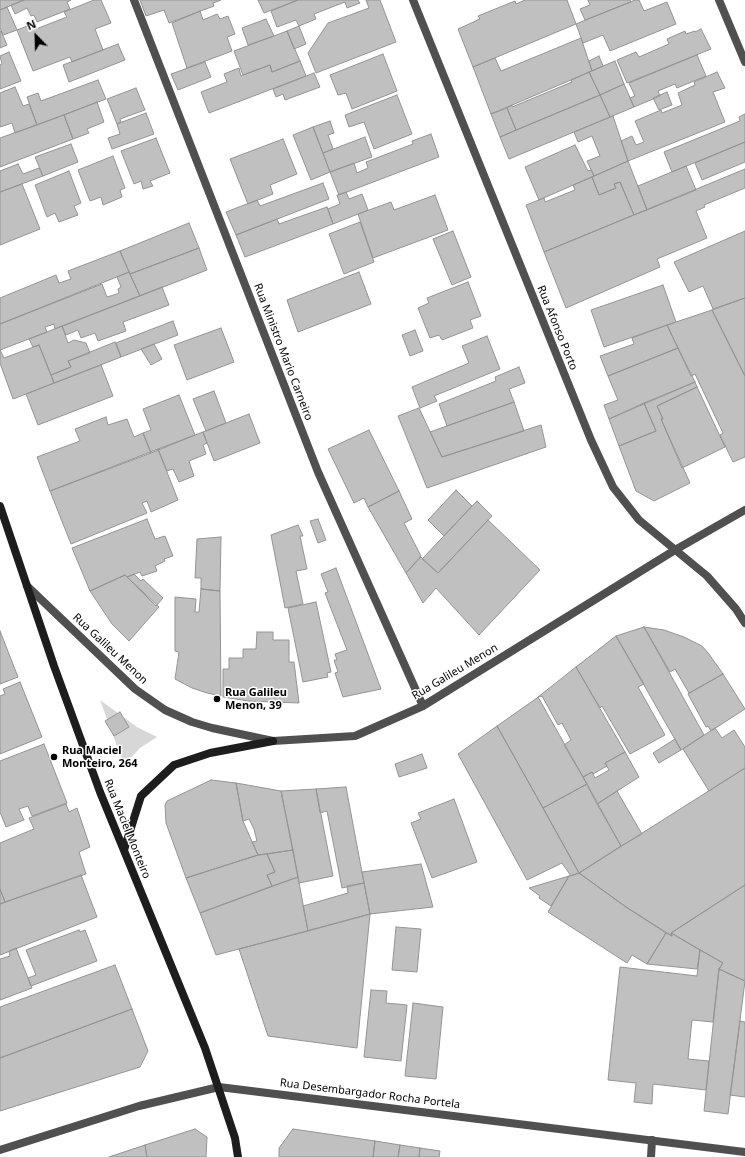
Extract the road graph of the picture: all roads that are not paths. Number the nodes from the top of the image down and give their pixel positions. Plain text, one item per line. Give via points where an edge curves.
1 (134, 0) edge
2 (413, 0) edge
3 (719, 0) edge
4 (745, 62) edge
5 (0, 506) edge
6 (745, 510) edge
7 (2, 518) edge
8 (675, 550) junction
9 (27, 586) junction
10 (745, 623) edge
11 (423, 706) junction
12 (273, 741) junction
13 (124, 850) junction
14 (219, 1086) junction
15 (652, 1140) junction
16 (0, 1150) edge
17 (745, 1152) edge
18 (238, 1157) edge
19 (651, 1157) edge

1 - 11 street, Rua Ministro Mario Carneiro via 318,472
2 - 8 street, Rua Afonso Porto via 590,440 614,487 639,520
3 - 4 street
5 - 7 street, Rua Maciel Monteiro
6 - 8 street, Rua Galileu Menon
7 - 9 street, Rua Maciel Monteiro
8 - 10 street, Rua Afonso Porto via 707,576
8 - 11 street, Rua Galileu Menon
9 - 12 street, Rua Galileu Menon via 135,689 165,710 199,724
9 - 13 street, Rua Maciel Monteiro via 84,749
11 - 12 street, Rua Galileu Menon via 355,736
12 - 13 street via 210,753 174,765 141,796
13 - 14 street, Rua Maciel Monteiro
14 - 15 street, Rua Desembargador Rocha Portela
14 - 16 street, Rua Desembargador Rocha Portela via 139,1106
14 - 18 street, Rua Maciel Monteiro via 235,1138
15 - 17 street, Rua Desembargador Rocha Portela
15 - 19 street

